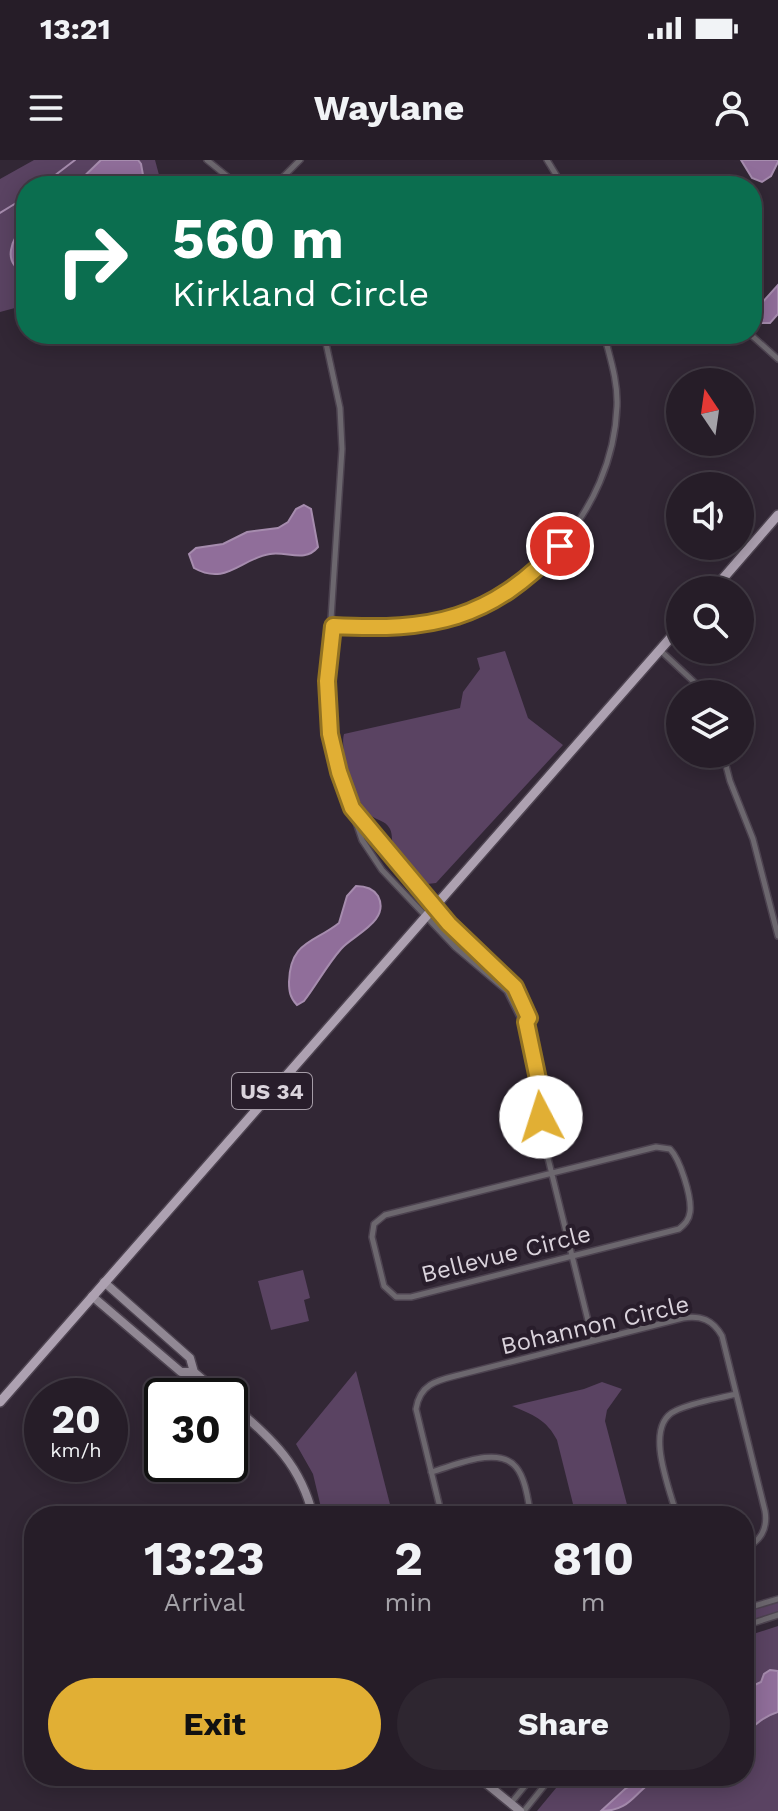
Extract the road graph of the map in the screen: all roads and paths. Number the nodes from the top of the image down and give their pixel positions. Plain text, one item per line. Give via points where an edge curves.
1 (207, 160) edge
2 (300, 160) edge
3 (227, 176) edge
4 (284, 176) edge
5 (326, 344) edge
6 (606, 344) edge
7 (761, 344) edge
8 (778, 359) edge
9 (778, 515) edge
10 (725, 576) edge
11 (333, 626) junction
12 (666, 643) edge
13 (660, 650) junction
14 (692, 680) edge
15 (727, 768) edge
16 (352, 808) junction
17 (434, 907) junction
18 (425, 918) junction
19 (778, 936) edge
20 (526, 1022) junction
21 (552, 1173) junction
22 (572, 1256) junction
23 (104, 1282) junction
24 (92, 1296) junction
25 (593, 1341) junction
26 (194, 1372) junction
27 (201, 1378) edge
28 (736, 1394) junction
29 (0, 1402) edge
30 (248, 1419) edge
31 (431, 1472) junction
32 (310, 1506) edge
33 (440, 1506) edge
34 (528, 1506) edge
35 (674, 1506) edge
36 (754, 1542) edge
37 (778, 1599) edge
38 (754, 1606) edge
39 (778, 1615) edge
40 (754, 1623) edge
41 (489, 1786) edge
42 (525, 1786) edge
43 (543, 1786) edge
44 (511, 1804) junction
45 (522, 1811) edge

1 - 3 street
2 - 4 street
5 - 11 street via 342,449
6 - 11 street via 616,382 613,439 595,494 558,548 503,595 461,615 385,629
7 - 8 street
9 - 10 main road
11 - 16 street via 327,681 330,734
12 - 13 main road, US 34
13 - 14 street
13 - 17 main road, US 34
15 - 19 street via 753,839
16 - 17 street
16 - 18 street via 371,855
17 - 18 main road, US 34
17 - 20 street via 515,987 529,1018
18 - 20 street via 507,991
18 - 23 main road, US 34
20 - 21 street
21 - 22 street
21 - 22 street, Bellevue Circle via 656,1147 670,1149 679,1160 690,1208 684,1225
21 - 22 street, Bellevue Circle via 385,1215 372,1233 380,1272 389,1293 406,1298
22 - 25 street
23 - 24 main road, US 34
23 - 26 street via 190,1358
24 - 26 street via 181,1372
24 - 29 main road, US 34
25 - 28 street, Bohannon Circle via 686,1317 703,1318 722,1336
25 - 31 street, Bohannon Circle via 425,1387 416,1409
26 - 27 street
28 - 35 street via 677,1410 662,1422 659,1446
28 - 36 street, Bohannon Circle via 766,1516 763,1533
30 - 32 street via 291,1461
31 - 33 street, Bohannon Circle
31 - 34 street via 493,1457 508,1461 518,1469
37 - 38 street
39 - 40 street
41 - 44 street
42 - 44 street
43 - 45 street
44 - 45 street

